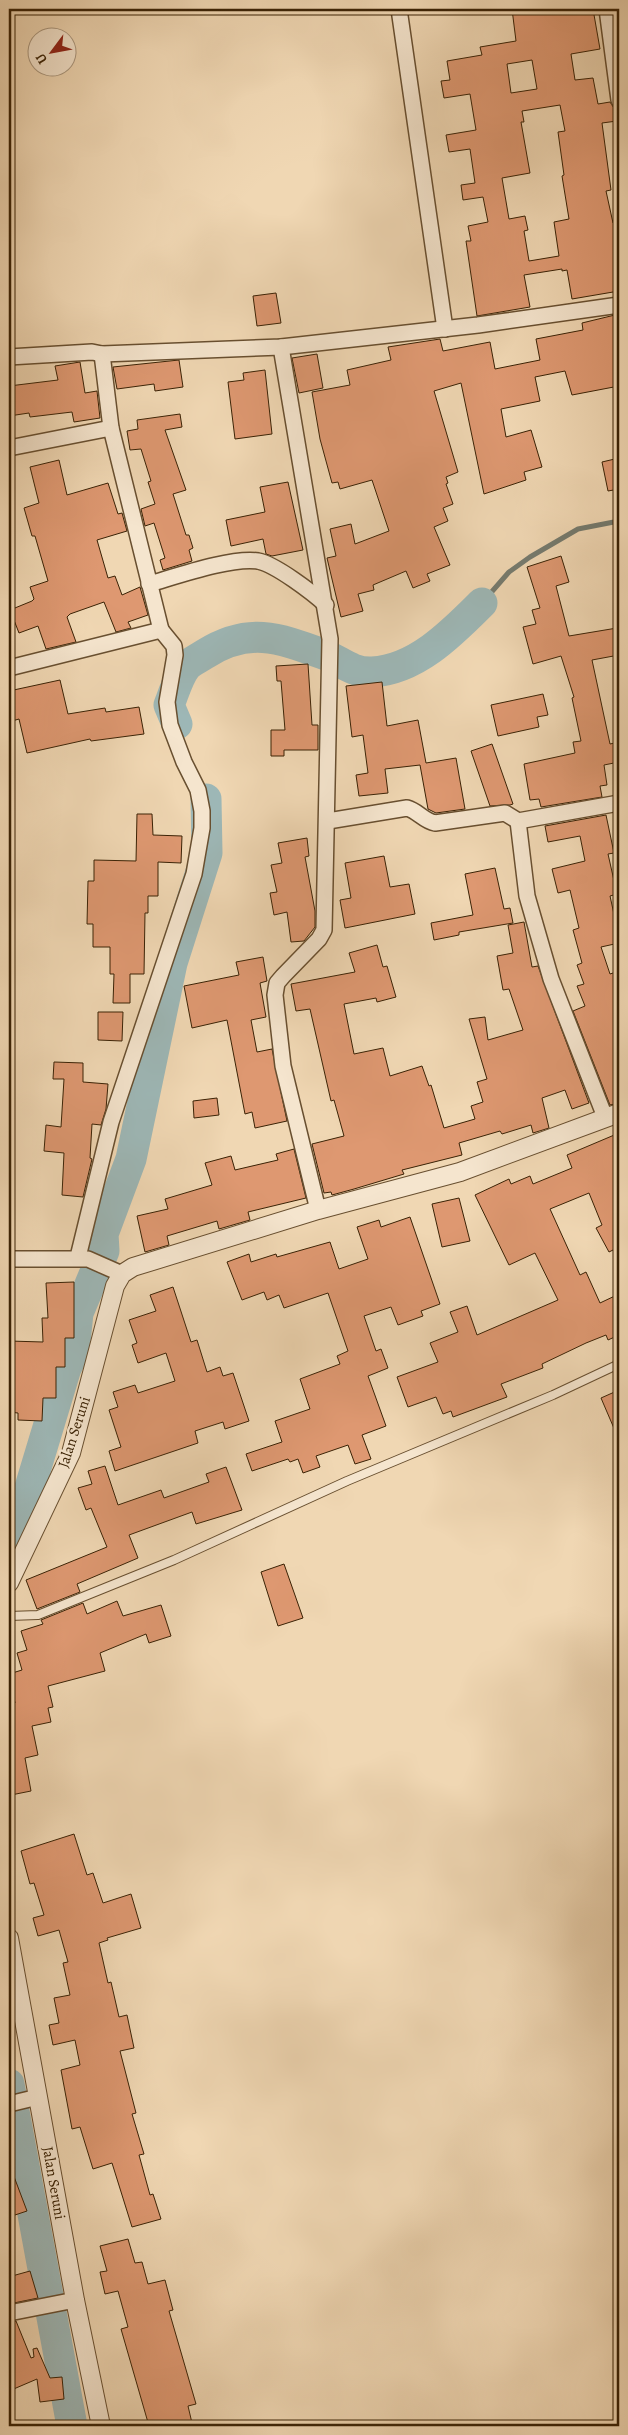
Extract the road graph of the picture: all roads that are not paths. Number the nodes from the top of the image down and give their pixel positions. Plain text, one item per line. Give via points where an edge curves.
1 (399, 9) edge
2 (607, 9) edge
3 (619, 100) edge
4 (619, 305) edge
5 (445, 329) junction
6 (281, 347) junction
7 (102, 354) junction
8 (9, 357) edge
9 (111, 428) junction
10 (9, 448) edge
11 (150, 584) junction
12 (326, 605) junction
13 (161, 630) junction
14 (9, 668) edge
15 (619, 803) edge
16 (328, 821) junction
17 (518, 821) junction
18 (612, 1115) edge
19 (318, 1210) junction
20 (83, 1258) junction
21 (9, 1259) edge
22 (115, 1271) junction
23 (619, 1364) edge
24 (9, 1583) edge
25 (9, 1616) edge
26 (9, 1938) edge
27 (23, 2101) edge
28 (68, 2301) junction
29 (9, 2313) edge
30 (101, 2426) edge

1 - 5 street
2 - 3 street
4 - 5 street
5 - 6 street
6 - 7 street
6 - 12 street
7 - 8 street
7 - 9 street
9 - 10 street
9 - 11 street
11 - 12 street via 215,565 259,561 296,582
11 - 13 street
12 - 16 street via 330,639
13 - 14 street
13 - 20 street via 174,646 175,655 167,702 170,725 198,790 202,828 194,874 111,1122
15 - 17 street
16 - 17 street via 407,808 435,823 505,813
16 - 19 street via 324,930 283,976 275,995 283,1066
17 - 18 street via 527,896 551,979
18 - 19 street via 460,1172
19 - 22 street
20 - 21 street
20 - 22 street
22 - 24 street, Jalan Seruni via 115,1286 71,1453
23 - 25 lane via 347,1481 174,1560 38,1615
26 - 27 street, Jalan Seruni
27 - 28 street, Jalan Seruni
28 - 29 street
28 - 30 street, Jalan Seruni

